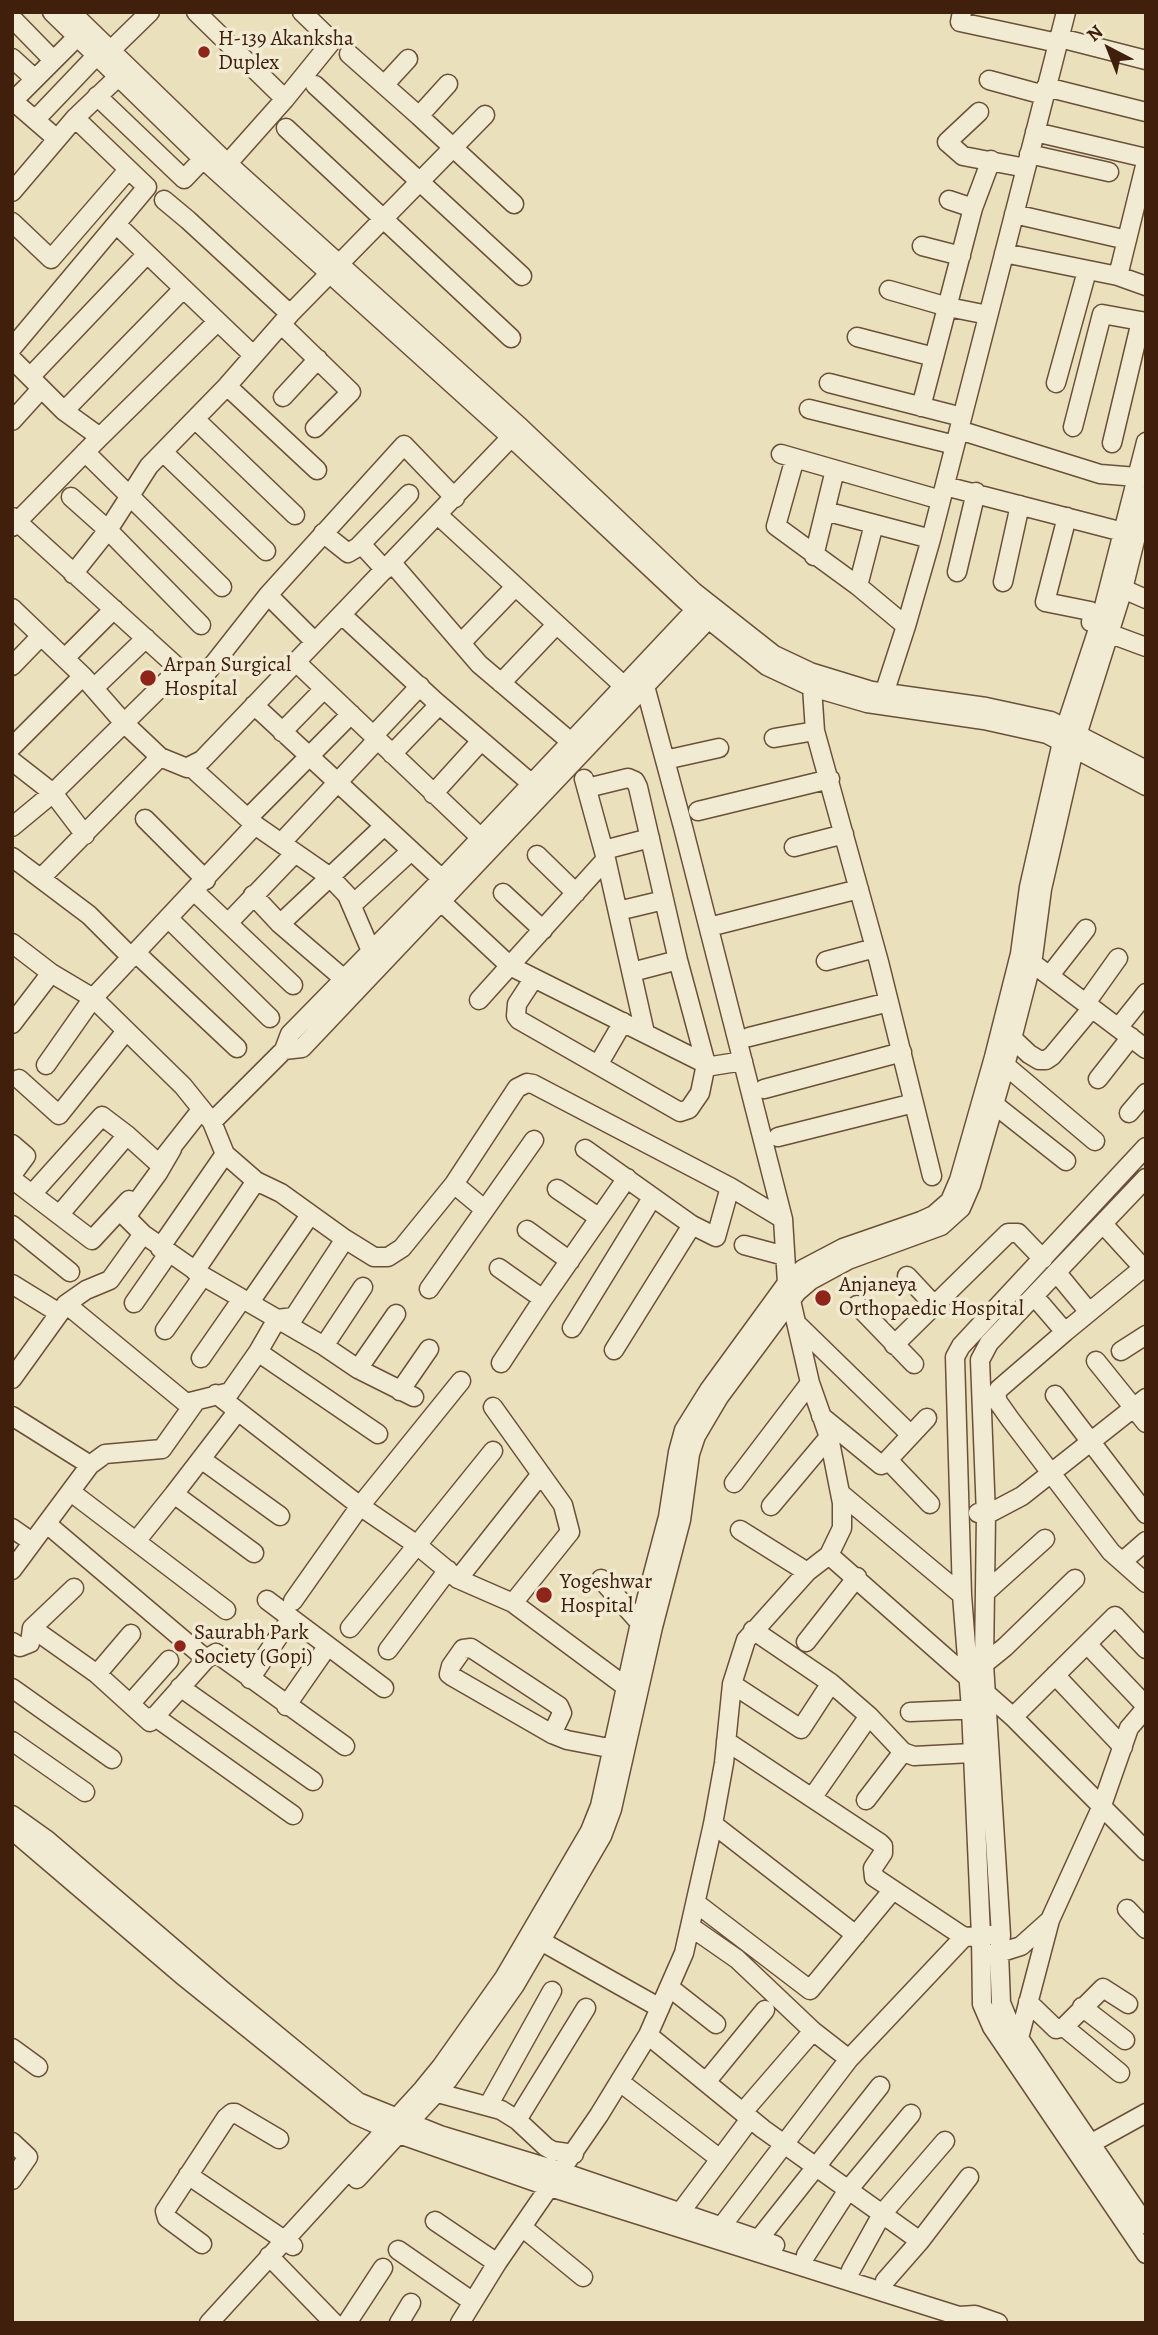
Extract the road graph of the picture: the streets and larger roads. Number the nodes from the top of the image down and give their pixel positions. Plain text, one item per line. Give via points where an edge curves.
1 (52, 12) edge
2 (71, 12) edge
3 (150, 12) edge
4 (196, 12) edge
5 (302, 12) edge
6 (962, 12) edge
7 (1066, 12) edge
8 (12, 18) edge
9 (77, 37) junction
10 (1059, 41) junction
11 (104, 53) junction
12 (349, 54) dead end
13 (12, 58) edge
14 (408, 59) dead end
15 (53, 60) junction
16 (1146, 60) edge
17 (118, 77) junction
18 (35, 79) junction
19 (989, 80) dead end
20 (448, 84) dead end
21 (315, 85) dead end
22 (384, 85) junction
23 (1045, 91) junction
24 (97, 96) junction
25 (285, 99) junction
26 (13, 101) edge
27 (979, 111) dead end
28 (1146, 112) edge
29 (485, 115) dead end
30 (419, 116) junction
31 (75, 118) junction
32 (36, 120) junction
33 (286, 128) dead end
34 (1035, 132) junction
35 (57, 139) junction
36 (454, 148) junction
37 (203, 159) junction
38 (991, 160) junction
39 (1146, 160) edge
40 (1027, 161) junction
41 (223, 168) junction
42 (128, 170) junction
43 (1109, 172) dead end
44 (420, 183) junction
45 (12, 192) edge
46 (164, 200) dead end
47 (948, 200) dead end
48 (514, 204) dead end
49 (973, 208) junction
50 (1014, 214) junction
51 (384, 219) junction
52 (12, 222) edge
53 (116, 224) junction
54 (1127, 240) junction
55 (922, 246) dead end
56 (1004, 253) junction
57 (147, 254) junction
58 (961, 256) junction
59 (336, 268) junction
60 (1087, 271) junction
61 (522, 276) dead end
62 (1118, 276) junction
63 (1146, 286) edge
64 (183, 289) junction
65 (889, 290) dead end
66 (948, 307) junction
67 (988, 315) junction
68 (285, 319) junction
69 (218, 321) junction
70 (1144, 322) edge
71 (857, 337) dead end
72 (512, 338) dead end
73 (12, 348) edge
74 (253, 355) junction
75 (934, 357) junction
76 (12, 359) edge
77 (318, 359) junction
78 (36, 382) junction
79 (829, 383) dead end
80 (1056, 383) dead end
81 (227, 386) junction
82 (283, 397) dead end
83 (921, 407) junction
84 (809, 409) dead end
85 (64, 411) junction
86 (195, 419) junction
87 (12, 421) edge
88 (1073, 427) dead end
89 (315, 428) dead end
90 (959, 431) junction
91 (516, 432) junction
92 (100, 437) junction
93 (1146, 442) edge
94 (1112, 443) dead end
95 (85, 452) junction
96 (163, 452) junction
97 (317, 470) dead end
98 (835, 470) junction
99 (1137, 477) junction
100 (976, 492) junction
101 (943, 493) junction
102 (409, 494) dead end
103 (1146, 496) edge
104 (71, 497) dead end
105 (131, 497) junction
106 (455, 498) junction
107 (1020, 505) junction
108 (825, 511) junction
109 (295, 515) dead end
110 (438, 515) junction
111 (1138, 515) edge
112 (1067, 517) junction
113 (14, 522) edge
114 (874, 524) junction
115 (108, 530) junction
116 (1122, 532) junction
117 (323, 533) junction
118 (931, 539) junction
119 (361, 544) junction
120 (266, 551) dead end
121 (814, 556) junction
122 (388, 566) junction
123 (957, 572) dead end
124 (73, 574) junction
125 (1003, 582) dead end
126 (858, 586) junction
127 (1116, 586) junction
128 (222, 587) dead end
129 (515, 587) junction
130 (268, 595) junction
131 (1146, 599) edge
132 (12, 608) edge
133 (114, 609) junction
134 (707, 610) junction
135 (342, 615) junction
136 (201, 625) dead end
137 (556, 625) junction
138 (906, 626) junction
139 (1102, 629) junction
140 (40, 637) junction
141 (146, 638) junction
142 (315, 642) junction
143 (461, 643) junction
144 (1146, 647) edge
145 (65, 658) junction
146 (296, 662) junction
147 (12, 666) edge
148 (178, 670) junction
149 (641, 679) junction
150 (89, 682) junction
151 (502, 684) junction
152 (419, 686) junction
153 (624, 686) junction
154 (812, 687) junction
155 (324, 689) junction
156 (882, 700) junction
157 (254, 705) junction
158 (439, 705) junction
159 (351, 714) junction
160 (124, 723) junction
161 (815, 731) junction
162 (282, 732) junction
163 (375, 738) junction
164 (774, 738) dead end
165 (1070, 738) junction
166 (481, 741) junction
167 (571, 742) junction
168 (12, 747) edge
169 (719, 748) dead end
170 (392, 754) junction
171 (309, 756) junction
172 (160, 757) junction
173 (665, 760) junction
174 (12, 761) edge
175 (190, 766) junction
176 (1146, 770) edge
177 (830, 779) junction
178 (337, 782) junction
179 (532, 784) junction
180 (1146, 786) edge
181 (53, 793) junction
182 (433, 794) junction
183 (698, 811) dead end
184 (145, 819) dead end
185 (251, 822) junction
186 (384, 826) junction
187 (12, 827) edge
188 (844, 834) junction
189 (85, 835) junction
190 (481, 838) junction
191 (650, 838) junction
192 (794, 847) dead end
193 (288, 848) junction
194 (411, 851) junction
195 (537, 855) dead end
196 (605, 855) junction
197 (12, 857) edge
198 (330, 877) junction
199 (41, 878) junction
200 (200, 886) junction
201 (859, 889) junction
202 (438, 890) junction
203 (503, 893) dead end
204 (576, 893) junction
205 (253, 895) junction
206 (664, 900) junction
207 (352, 905) junction
208 (618, 911) junction
209 (169, 919) junction
210 (229, 922) junction
211 (280, 925) junction
212 (709, 927) junction
213 (1086, 929) dead end
214 (543, 930) junction
215 (12, 943) edge
216 (875, 948) junction
217 (371, 951) junction
218 (134, 955) junction
219 (1026, 958) junction
220 (1118, 958) dead end
221 (678, 960) junction
222 (826, 961) dead end
223 (510, 966) junction
224 (632, 972) junction
225 (51, 973) junction
226 (1050, 975) junction
227 (534, 978) junction
228 (344, 979) junction
229 (293, 985) dead end
230 (1146, 993) edge
231 (93, 998) junction
232 (479, 1000) dead end
233 (890, 1002) junction
234 (1089, 1006) junction
235 (270, 1018) dead end
236 (622, 1022) junction
237 (12, 1024) edge
238 (126, 1031) junction
239 (1124, 1032) junction
240 (645, 1034) junction
241 (749, 1037) dead end
242 (1012, 1038) junction
243 (237, 1048) dead end
244 (1146, 1049) edge
245 (284, 1050) junction
246 (902, 1052) junction
247 (743, 1061) junction
248 (1000, 1061) junction
249 (706, 1064) junction
250 (46, 1065) dead end
251 (598, 1065) junction
252 (19, 1079) dead end
253 (1098, 1079) dead end
254 (764, 1089) dead end
255 (1146, 1093) edge
256 (914, 1103) junction
257 (995, 1105) junction
258 (1129, 1113) dead end
259 (206, 1116) junction
260 (127, 1135) junction
261 (778, 1138) dead end
262 (534, 1140) dead end
263 (1095, 1141) dead end
264 (12, 1144) edge
265 (1146, 1147) edge
266 (172, 1149) junction
267 (584, 1149) dead end
268 (225, 1154) junction
269 (1066, 1161) dead end
270 (158, 1163) junction
271 (932, 1175) dead end
272 (12, 1177) edge
273 (627, 1178) junction
274 (1146, 1178) edge
275 (256, 1181) junction
276 (454, 1184) junction
277 (730, 1187) junction
278 (557, 1189) dead end
279 (32, 1194) junction
280 (652, 1198) junction
281 (484, 1209) junction
282 (60, 1214) junction
283 (123, 1214) junction
284 (310, 1215) junction
285 (598, 1217) junction
286 (783, 1219) junction
287 (1103, 1224) junction
288 (12, 1225) edge
289 (692, 1225) junction
290 (1073, 1226) junction
291 (527, 1230) dead end
292 (144, 1234) junction
293 (345, 1239) junction
294 (1088, 1240) junction
295 (744, 1245) dead end
296 (164, 1251) junction
297 (785, 1256) junction
298 (1043, 1259) junction
299 (570, 1261) junction
300 (499, 1268) dead end
301 (1144, 1269) edge
302 (70, 1272) dead end
303 (1057, 1273) junction
304 (199, 1274) junction
305 (907, 1276) dead end
306 (12, 1284) edge
307 (363, 1287) dead end
308 (429, 1289) dead end
309 (789, 1291) junction
310 (543, 1299) junction
311 (246, 1301) junction
312 (134, 1303) dead end
313 (1041, 1304) dead end
314 (857, 1305) dead end
315 (934, 1305) junction
316 (63, 1309) junction
317 (1089, 1312) junction
318 (396, 1314) dead end
319 (277, 1319) junction
320 (796, 1323) junction
321 (572, 1328) dead end
322 (165, 1330) dead end
323 (1065, 1332) junction
324 (1146, 1335) edge
325 (894, 1345) junction
326 (324, 1346) junction
327 (429, 1349) dead end
328 (614, 1350) dead end
329 (258, 1352) junction
330 (1121, 1352) dead end
331 (201, 1359) dead end
332 (1096, 1362) dead end
333 (501, 1363) dead end
334 (914, 1364) dead end
335 (358, 1369) junction
336 (12, 1379) edge
337 (461, 1381) dead end
338 (810, 1383) junction
339 (216, 1394) junction
340 (1055, 1395) dead end
341 (196, 1401) junction
342 (1139, 1403) edge
343 (493, 1407) dead end
344 (237, 1412) junction
345 (12, 1416) edge
346 (821, 1416) junction
347 (926, 1418) dead end
348 (1146, 1423) edge
349 (378, 1434) dead end
350 (911, 1435) junction
351 (829, 1437) junction
352 (1092, 1441) junction
353 (493, 1451) dead end
354 (201, 1459) junction
355 (888, 1460) junction
356 (90, 1465) junction
357 (1051, 1471) junction
358 (541, 1474) junction
359 (734, 1483) dead end
360 (71, 1492) junction
361 (840, 1493) junction
362 (174, 1494) junction
363 (679, 1495) junction
364 (930, 1503) dead end
365 (359, 1506) junction
366 (771, 1506) dead end
367 (960, 1509) junction
368 (1146, 1514) edge
369 (986, 1515) junction
370 (279, 1516) dead end
371 (47, 1524) junction
372 (12, 1528) edge
373 (740, 1530) dead end
374 (1045, 1539) dead end
375 (137, 1540) junction
376 (1146, 1541) edge
377 (32, 1542) junction
378 (417, 1545) junction
379 (254, 1553) dead end
380 (829, 1555) junction
381 (1123, 1561) junction
382 (12, 1570) edge
383 (807, 1572) junction
384 (453, 1574) junction
385 (857, 1577) junction
386 (601, 1579) dead end
387 (1075, 1579) dead end
388 (1146, 1583) edge
389 (75, 1588) dead end
390 (986, 1592) junction
391 (962, 1595) junction
392 (267, 1600) dead end
393 (513, 1603) junction
394 (226, 1610) dead end
395 (292, 1610) junction
396 (640, 1623) junction
397 (350, 1628) dead end
398 (32, 1629) junction
399 (753, 1630) junction
400 (131, 1634) dead end
401 (12, 1642) edge
402 (806, 1643) dead end
403 (1087, 1644) junction
404 (327, 1647) junction
405 (1146, 1648) edge
406 (388, 1650) dead end
407 (206, 1659) junction
408 (169, 1660) dead end
409 (984, 1664) junction
410 (97, 1674) junction
411 (1055, 1675) junction
412 (967, 1677) junction
413 (250, 1679) junction
414 (831, 1683) junction
415 (732, 1684) junction
416 (180, 1687) junction
417 (12, 1688) edge
418 (384, 1688) dead end
419 (631, 1691) junction
420 (131, 1703) junction
421 (982, 1704) junction
422 (286, 1706) junction
423 (1146, 1707) edge
424 (910, 1712) dead end
425 (154, 1716) junction
426 (869, 1716) junction
427 (1013, 1717) junction
428 (552, 1734) junction
429 (12, 1741) edge
430 (726, 1741) junction
431 (345, 1746) dead end
432 (1123, 1747) junction
433 (614, 1749) junction
434 (903, 1752) junction
435 (972, 1754) junction
436 (112, 1759) dead end
437 (313, 1782) dead end
438 (85, 1793) dead end
439 (811, 1798) junction
440 (866, 1800) dead end
441 (1101, 1808) junction
442 (12, 1815) edge
443 (293, 1815) dead end
444 (713, 1825) junction
445 (12, 1830) edge
446 (1145, 1848) edge
447 (892, 1891) junction
448 (696, 1903) junction
449 (1127, 1909) dead end
450 (1051, 1920) junction
451 (691, 1927) junction
452 (1140, 1931) edge
453 (856, 1935) junction
454 (1001, 1935) junction
455 (973, 1937) junction
456 (536, 1938) junction
457 (990, 1954) junction
458 (669, 1987) junction
459 (552, 1991) dead end
460 (1028, 2002) junction
461 (1128, 2004) dead end
462 (1082, 2007) junction
463 (586, 2008) dead end
464 (660, 2008) junction
465 (765, 2010) dead end
466 (716, 2024) dead end
467 (1064, 2027) junction
468 (813, 2031) junction
469 (648, 2035) junction
470 (1019, 2038) junction
471 (1125, 2040) dead end
472 (12, 2048) edge
473 (849, 2059) junction
474 (38, 2067) dead end
475 (1120, 2073) dead end
476 (620, 2082) junction
477 (706, 2082) junction
478 (880, 2086) dead end
479 (430, 2091) junction
480 (488, 2106) junction
481 (1146, 2113) edge
482 (911, 2114) dead end
483 (747, 2115) junction
484 (517, 2120) junction
485 (399, 2125) junction
486 (279, 2139) dead end
487 (945, 2141) dead end
488 (12, 2142) edge
489 (783, 2143) junction
490 (1090, 2144) junction
491 (574, 2154) junction
492 (720, 2160) junction
493 (816, 2166) junction
494 (562, 2172) junction
495 (188, 2175) junction
496 (969, 2177) dead end
497 (12, 2179) edge
498 (550, 2187) junction
499 (848, 2190) junction
500 (680, 2214) junction
501 (882, 2214) junction
502 (435, 2221) dead end
503 (1146, 2224) edge
504 (522, 2227) junction
505 (721, 2227) junction
506 (758, 2240) junction
507 (920, 2241) junction
508 (289, 2243) junction
509 (202, 2244) dead end
510 (398, 2250) dead end
511 (1146, 2254) edge
512 (806, 2255) junction
513 (273, 2261) junction
514 (497, 2263) junction
515 (383, 2268) dead end
516 (851, 2270) junction
517 (583, 2277) dead end
518 (885, 2281) junction
519 (473, 2302) junction
520 (411, 2303) dead end
521 (975, 2315) junction
522 (228, 2321) edge
523 (209, 2323) edge
524 (334, 2323) edge
525 (347, 2323) edge
526 (399, 2323) edge
527 (460, 2323) edge
528 (998, 2323) edge

1 - 9 street
2 - 11 street
3 - 11 street
4 - 25 street
5 - 25 street via 332,41
6 - 10 street via 960,22
7 - 10 street
8 - 15 street
9 - 11 street
9 - 15 street
10 - 16 street
10 - 23 street
11 - 17 street
11 - 32 street
11 - 41 street
12 - 22 street
13 - 18 street
14 - 22 street
15 - 18 street
17 - 24 street
17 - 37 street
18 - 26 street
19 - 23 street
20 - 30 street
21 - 44 street
22 - 30 street
23 - 28 street
23 - 34 street
24 - 31 street
24 - 37 street via 184,179
25 - 41 street
26 - 32 street
27 - 38 street via 947,142 963,156
29 - 36 street
30 - 36 street
31 - 35 street
31 - 42 street
32 - 35 street
33 - 51 street
34 - 39 street
34 - 40 street
35 - 45 street
36 - 44 street
36 - 48 street
37 - 41 street
38 - 40 street
38 - 49 street
39 - 54 street
40 - 43 street
40 - 50 street
41 - 59 street
42 - 52 street via 51,260
42 - 53 street via 147,187
44 - 51 street
44 - 61 street
46 - 68 street
47 - 49 street
49 - 58 street
50 - 54 street
50 - 56 street
51 - 59 street
51 - 72 street
53 - 57 street
53 - 73 street
54 - 62 street
55 - 58 street
56 - 60 street
56 - 67 street
57 - 64 street
57 - 78 street
58 - 66 street
59 - 68 street
59 - 91 street
60 - 62 street
60 - 80 street
62 - 63 street
64 - 69 street
64 - 85 street
65 - 66 street
66 - 67 street
66 - 75 street
67 - 90 street
68 - 74 street
68 - 77 street
69 - 74 street
69 - 92 street
70 - 88 street via 1102,314
70 - 94 street
71 - 75 street
74 - 81 street
75 - 83 street
76 - 78 street
77 - 82 street
77 - 89 street via 351,392
78 - 85 street
78 - 87 street
79 - 83 street
81 - 86 street
81 - 97 street
83 - 90 street
84 - 90 street
85 - 92 street
86 - 96 street
86 - 109 street
90 - 99 street via 1100,474
90 - 101 street
91 - 106 street
91 - 134 street
92 - 95 street
93 - 99 street
95 - 105 street
95 - 113 street
96 - 105 street
96 - 120 street
98 - 101 street
98 - 108 street
98 - 121 street via 788,456 776,526
99 - 111 street
100 - 101 street
100 - 107 street
100 - 123 street
101 - 118 street
102 - 119 street
103 - 111 street
104 - 115 street
105 - 115 street
105 - 128 street
106 - 110 street
106 - 117 street via 404,445
107 - 112 street
107 - 125 street
108 - 114 street
108 - 121 street
110 - 122 street
110 - 129 street
111 - 116 street
111 - 127 street
112 - 116 street
112 - 139 street via 1045,602 1090,611 1091,622
113 - 124 street
114 - 118 street
114 - 126 street
115 - 124 street
115 - 136 street
116 - 127 street
117 - 119 street via 348,553
117 - 130 street
118 - 138 street
119 - 122 street
121 - 126 street
122 - 135 street
122 - 143 street
124 - 133 street
126 - 138 street
127 - 131 street
127 - 139 street
129 - 137 street
129 - 143 street
130 - 142 street
130 - 148 street via 197,685
132 - 140 street
133 - 141 street
133 - 145 street
134 - 149 street
134 - 154 street via 767,666
134 - 156 street via 774,655
135 - 142 street
135 - 152 street
137 - 151 street
137 - 153 street
138 - 156 street
139 - 144 street
139 - 165 street
140 - 145 street
140 - 147 street
141 - 148 street
141 - 150 street
142 - 146 street
143 - 151 street
145 - 150 street
146 - 155 street
146 - 157 street
148 - 160 street
149 - 153 street
149 - 173 street via 666,728
149 - 202 street
150 - 160 street
150 - 168 street
151 - 167 street
152 - 158 street
152 - 163 street
153 - 167 street
154 - 156 street
154 - 161 street
155 - 159 street
155 - 162 street
156 - 165 street
157 - 162 street
157 - 175 street via 202,760
158 - 166 street
158 - 170 street
159 - 163 street
159 - 171 street
160 - 172 street
160 - 181 street
161 - 164 street
161 - 177 street
162 - 171 street
163 - 170 street
163 - 178 street
165 - 176 street
165 - 180 street
165 - 219 street
166 - 179 street
166 - 182 street
167 - 179 street
169 - 173 street
170 - 182 street
171 - 178 street
171 - 185 street
172 - 175 street
172 - 189 street
173 - 212 street
174 - 181 street
175 - 185 street
177 - 183 street
177 - 188 street
178 - 186 street
178 - 193 street
179 - 190 street
181 - 187 street
181 - 189 street
182 - 190 street
184 - 200 street
185 - 193 street
185 - 200 street
186 - 194 street
186 - 198 street
188 - 192 street
188 - 201 street
189 - 199 street
190 - 202 street
191 - 196 street
191 - 196 street via 635,781 585,784
191 - 206 street
193 - 198 street
193 - 205 street
194 - 202 street
194 - 207 street
195 - 204 street
196 - 204 street
196 - 208 street
197 - 199 street
198 - 207 street
198 - 211 street
199 - 218 street
200 - 209 street
200 - 210 street
201 - 212 street
201 - 216 street
202 - 217 street
202 - 223 street
202 - 245 street via 302,1048
203 - 214 street
204 - 214 street
205 - 210 street
205 - 211 street
206 - 208 street
206 - 221 street
207 - 217 street
208 - 224 street
209 - 218 street
209 - 235 street
210 - 229 street
211 - 228 street
212 - 247 street
213 - 226 street
214 - 223 street
215 - 225 street
216 - 222 street
216 - 233 street
217 - 228 street
218 - 231 street
218 - 243 street
219 - 226 street
219 - 242 street
219 - 248 street
220 - 234 street
221 - 224 street
221 - 249 street
223 - 227 street
223 - 232 street
224 - 240 street
225 - 231 street
225 - 237 street
226 - 234 street
227 - 236 street
227 - 251 street via 517,1004 516,1016
228 - 245 street via 290,1034
230 - 239 street
231 - 238 street
231 - 250 street
233 - 241 street
233 - 246 street
234 - 239 street
234 - 242 street via 1046,1060 1029,1054
236 - 240 street
236 - 251 street
238 - 252 street via 59,1115
238 - 259 street via 183,1086
239 - 244 street
239 - 253 street
240 - 249 street
242 - 248 street
245 - 259 street
246 - 254 street
246 - 256 street
247 - 249 street
247 - 286 street
248 - 257 street
248 - 263 street
248 - 309 street via 950,1201 921,1221 819,1260
249 - 251 street via 700,1093 685,1112
255 - 258 street
256 - 261 street
256 - 271 street
257 - 269 street
257 - 309 street via 971,1185 950,1220 848,1260
259 - 266 street
259 - 268 street
260 - 270 street
260 - 279 street via 102,1116
260 - 282 street
262 - 281 street
264 - 272 street via 26,1156
265 - 290 street
266 - 270 street
266 - 283 street
267 - 273 street
268 - 275 street
268 - 296 street
270 - 283 street
272 - 279 street
273 - 280 street
273 - 285 street
274 - 287 street
275 - 284 street
275 - 304 street
276 - 277 street via 517,1088 527,1083
276 - 281 street
276 - 293 street via 396,1254 374,1257
277 - 286 street
277 - 289 street via 716,1237
278 - 285 street
279 - 282 street
280 - 289 street
280 - 321 street
281 - 308 street
282 - 283 street via 92,1240
283 - 292 street
284 - 293 street
284 - 311 street
285 - 299 street
286 - 297 street
287 - 294 street
287 - 301 street
288 - 302 street
289 - 328 street
290 - 294 street
290 - 298 street
291 - 299 street
292 - 296 street
292 - 316 street via 110,1280 86,1290
293 - 319 street via 294,1317
294 - 303 street
295 - 297 street
296 - 304 street
296 - 312 street
297 - 309 street
298 - 315 street via 1018,1233 1008,1233
298 - 367 street via 961,1346 956,1357
299 - 310 street
300 - 310 street
301 - 317 street
303 - 317 street
303 - 369 street via 989,1343 979,1360
304 - 311 street
304 - 322 street
305 - 315 street
306 - 316 street
307 - 326 street
309 - 320 street
309 - 363 street via 696,1436
309 - 363 street via 704,1386 678,1452
310 - 333 street
311 - 319 street
311 - 331 street
313 - 323 street
314 - 325 street
315 - 325 street
316 - 336 street
316 - 341 street via 186,1404
317 - 323 street
318 - 335 street
319 - 326 street
319 - 329 street
320 - 338 street
320 - 350 street
323 - 357 street via 996,1395
324 - 330 street
325 - 334 street
326 - 335 street
327 - 335 street via 407,1394
329 - 339 street via 230,1392
329 - 349 street
332 - 342 street
337 - 365 street
338 - 346 street
338 - 359 street
339 - 341 street
339 - 344 street
340 - 352 street
341 - 356 street via 162,1449 105,1454
342 - 348 street
342 - 352 street
343 - 358 street
344 - 354 street
344 - 365 street
345 - 356 street
346 - 351 street
346 - 355 street via 877,1462
347 - 350 street
350 - 355 street
351 - 361 street
351 - 366 street
352 - 357 street
352 - 368 street
353 - 378 street
354 - 362 street
354 - 370 street
355 - 364 street
356 - 360 street
357 - 369 street via 1022,1496
357 - 381 street via 1111,1552
358 - 384 street
358 - 393 street via 566,1510 570,1532
360 - 371 street
360 - 375 street
361 - 380 street via 842,1528
361 - 391 street
362 - 375 street
362 - 379 street
363 - 396 street
363 - 419 street
365 - 378 street
365 - 395 street
367 - 369 street
367 - 391 street
369 - 390 street
371 - 377 street
371 - 407 street
372 - 377 street
373 - 383 street
374 - 390 street
375 - 394 street
376 - 381 street
377 - 382 street
378 - 384 street
378 - 397 street
380 - 383 street
380 - 385 street
381 - 388 street
383 - 399 street
384 - 393 street
384 - 406 street
385 - 402 street
385 - 412 street
386 - 396 street
387 - 409 street
389 - 398 street
390 - 409 street
391 - 412 street
392 - 395 street
393 - 419 street
395 - 404 street
395 - 413 street
396 - 419 street
398 - 401 street via 30,1643 24,1647
398 - 410 street
399 - 414 street
399 - 415 street
400 - 410 street
403 - 405 street via 1115,1616
403 - 411 street
403 - 423 street
404 - 418 street
404 - 422 street
407 - 413 street via 216,1653
407 - 416 street
408 - 420 street
409 - 421 street
410 - 420 street
411 - 427 street
411 - 432 street
412 - 421 street
413 - 422 street
414 - 415 street via 801,1729
414 - 426 street
415 - 430 street
416 - 425 street
416 - 437 street
417 - 436 street
419 - 433 street
419 - 456 street via 612,1810 588,1861
420 - 425 street via 150,1722
421 - 424 street
421 - 427 street
421 - 435 street
421 - 454 street
422 - 431 street
423 - 432 street via 1129,1728
425 - 443 street
426 - 434 street
426 - 439 street
427 - 441 street
428 - 428 street via 562,1713 559,1706 471,1648 463,1650 450,1674
428 - 433 street
429 - 438 street
430 - 439 street
430 - 444 street
432 - 441 street
433 - 456 street via 590,1831
434 - 435 street via 914,1756
434 - 440 street
435 - 455 street
439 - 447 street via 883,1846 872,1873
441 - 446 street
441 - 450 street
442 - 485 street via 347,2094
444 - 448 street
444 - 453 street
445 - 485 street via 347,2110
447 - 453 street
447 - 455 street
448 - 451 street
448 - 453 street via 810,1990
449 - 452 street
450 - 457 street via 1021,1946
450 - 460 street
451 - 458 street
451 - 468 street via 737,1959
454 - 455 street
454 - 457 street
455 - 457 street
455 - 473 street
456 - 464 street
456 - 479 street via 515,1985 448,2080
457 - 470 street via 1004,2014
457 - 511 street via 980,1995 988,2021
458 - 464 street
458 - 466 street
459 - 480 street
460 - 467 street via 1056,2029
460 - 470 street
461 - 462 street via 1102,1988
462 - 467 street
462 - 471 street
463 - 484 street
464 - 469 street
465 - 477 street
467 - 475 street
468 - 473 street
468 - 483 street
469 - 476 street
469 - 477 street
470 - 490 street
472 - 474 street
473 - 489 street
476 - 491 street
476 - 492 street
477 - 483 street
478 - 493 street
479 - 480 street
479 - 485 street
480 - 484 street
481 - 490 street
482 - 499 street
483 - 489 street
483 - 492 street
484 - 491 street via 546,2147
485 - 494 street
485 - 498 street
485 - 508 street
486 - 495 street via 232,2113
487 - 501 street
488 - 497 street via 28,2157
489 - 493 street
489 - 505 street
490 - 503 street
491 - 494 street
492 - 500 street
493 - 499 street
493 - 506 street
494 - 498 street
494 - 500 street
495 - 508 street
495 - 509 street via 166,2215
496 - 507 street
498 - 504 street
498 - 521 street via 959,2316
499 - 501 street
499 - 512 street
500 - 505 street
501 - 507 street
501 - 516 street
502 - 514 street
504 - 514 street
504 - 517 street
505 - 506 street
506 - 512 street
507 - 518 street
508 - 513 street
510 - 519 street
512 - 516 street
513 - 522 street
513 - 523 street
513 - 524 street
514 - 519 street
515 - 525 street
516 - 518 street
518 - 521 street via 965,2306
519 - 527 street
520 - 526 street
521 - 528 street

